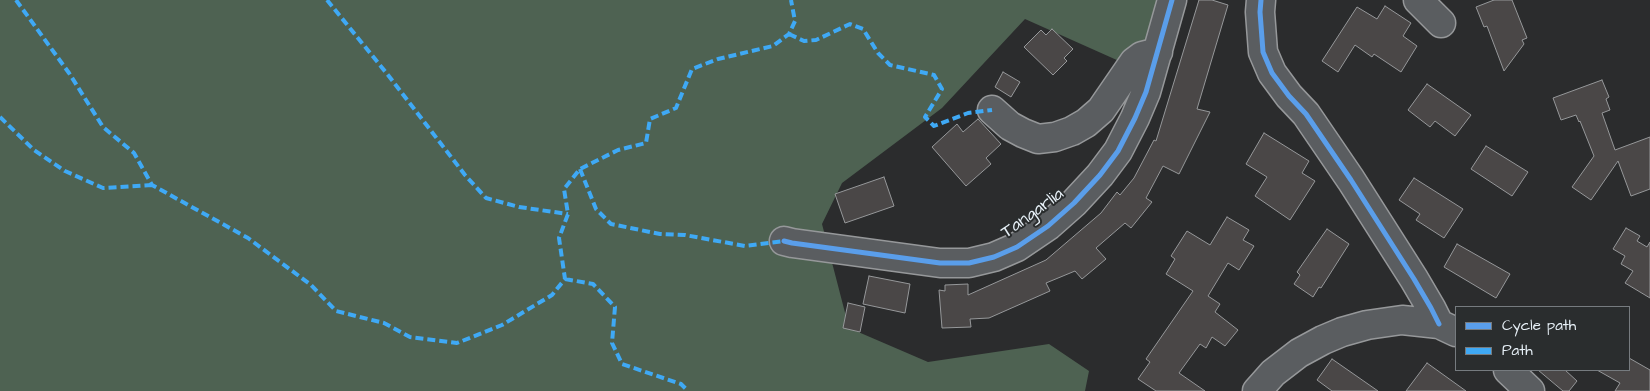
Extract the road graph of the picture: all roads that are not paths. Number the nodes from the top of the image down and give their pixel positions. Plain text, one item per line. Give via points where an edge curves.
1 (1172, 0) edge
2 (1261, 0) edge
3 (1418, 0) edge
4 (1442, 23) dead end
5 (1158, 52) junction
6 (992, 110) dead end
7 (784, 241) dead end
8 (1448, 328) edge
9 (1509, 371) edge
10 (1257, 391) edge
11 (1530, 391) edge

1 - 5 street, Tangarlia
2 - 8 street via 1263,52 1272,73 1306,114 1352,180
3 - 4 street
5 - 6 street via 1134,62 1100,110 1086,122 1055,137 1038,139 1023,134
5 - 7 street, Tangarlia via 1146,92 1118,151 1074,203 1048,226 1016,246 994,257 969,263 940,263
8 - 10 street via 1402,320 1342,332 1299,353
9 - 11 street

